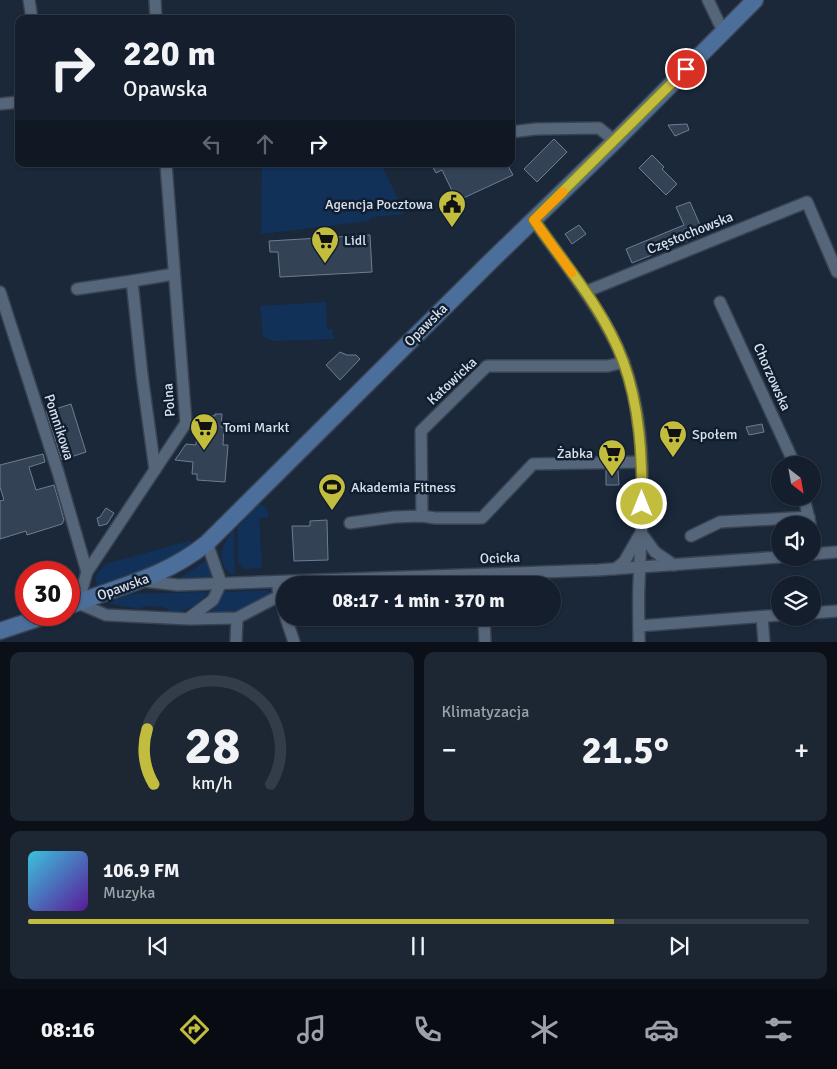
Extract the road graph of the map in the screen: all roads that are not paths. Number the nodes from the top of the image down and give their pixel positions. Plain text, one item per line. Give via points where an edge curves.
1 (29, 0) edge
2 (155, 0) edge
3 (708, 0) edge
4 (755, 0) edge
5 (31, 15) edge
6 (156, 15) edge
7 (724, 30) junction
8 (15, 102) edge
9 (0, 104) edge
10 (515, 132) edge
11 (615, 141) junction
12 (166, 167) edge
13 (534, 220) junction
14 (837, 272) edge
15 (174, 274) junction
16 (132, 281) junction
17 (77, 289) dead end
18 (0, 292) edge
19 (585, 292) junction
20 (720, 302) dead end
21 (624, 362) junction
22 (791, 456) edge
23 (641, 462) junction
24 (154, 470) junction
25 (422, 516) junction
26 (771, 521) edge
27 (350, 523) dead end
28 (641, 533) junction
29 (691, 536) dead end
30 (207, 543) junction
31 (837, 552) edge
32 (821, 553) edge
33 (771, 558) edge
34 (674, 565) junction
35 (640, 567) junction
36 (614, 569) junction
37 (87, 572) junction
38 (531, 576) edge
39 (142, 581) junction
40 (276, 582) edge
41 (221, 583) junction
42 (80, 588) edge
43 (276, 598) edge
44 (80, 603) edge
45 (80, 607) edge
46 (837, 612) edge
47 (821, 613) edge
48 (771, 616) edge
49 (762, 617) junction
50 (238, 618) junction
51 (189, 619) junction
52 (15, 626) edge
53 (28, 626) edge
54 (289, 626) edge
55 (484, 626) edge
56 (639, 626) junction
57 (0, 631) edge
58 (0, 642) edge
59 (236, 642) edge
60 (294, 642) edge
61 (485, 642) edge
62 (639, 642) edge
63 (764, 642) edge

1 - 5 street
2 - 6 street
3 - 7 street
4 - 7 main road, Opawska
7 - 11 main road, Opawska
8 - 9 street
10 - 11 street via 599,128
11 - 13 main road, Opawska
12 - 15 street, Polna
13 - 19 street
13 - 30 main road, Opawska
14 - 19 street, Częstochowska via 807,202
15 - 16 street
15 - 24 street, Polna via 186,423
16 - 17 street
16 - 24 street
18 - 37 street, Pomnikowa
19 - 21 street via 608,328
20 - 22 street, Chorzowska
21 - 23 street via 639,422
21 - 25 street, Katowicka via 608,366 487,366 421,431
23 - 25 street via 533,464 482,518
23 - 28 street
24 - 37 street, Polna
25 - 27 street
26 - 29 street via 720,522
28 - 34 street via 655,552
28 - 35 street
28 - 36 street via 624,562
30 - 39 main road, Opawska via 177,565
30 - 41 street
31 - 32 street
33 - 34 street, Ocicka
34 - 35 street, Ocicka
35 - 36 street, Ocicka
35 - 56 street
36 - 38 street, Ocicka
37 - 42 street, Polna
39 - 41 street, Ocicka via 178,585
39 - 44 main road, Opawska
40 - 41 street, Ocicka
41 - 51 street via 213,600
43 - 50 street
45 - 51 street via 106,615
46 - 47 street
48 - 49 street
49 - 56 street
49 - 63 street
50 - 51 street
50 - 59 street
52 - 57 main road
53 - 58 main road
54 - 60 street
55 - 61 street
56 - 62 street

